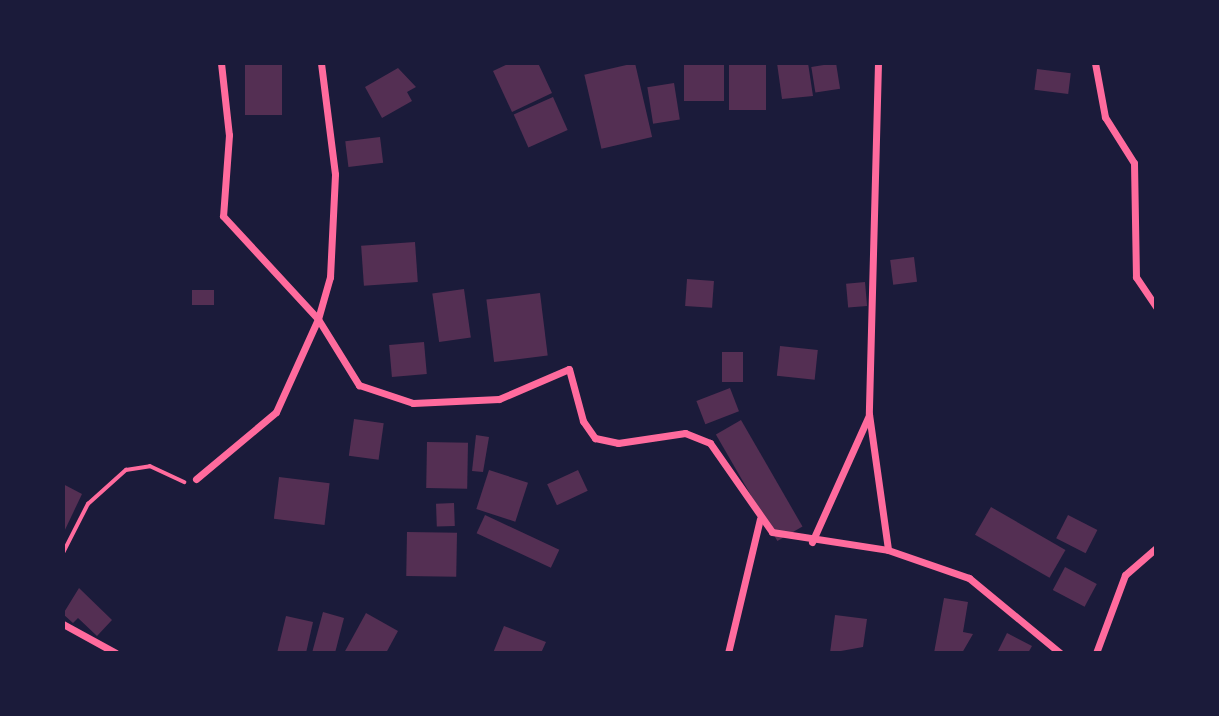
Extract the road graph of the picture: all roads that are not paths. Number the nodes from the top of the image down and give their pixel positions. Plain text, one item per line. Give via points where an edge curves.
1 (221, 63) edge
2 (321, 63) edge
3 (878, 63) edge
4 (1096, 63) edge
5 (1156, 307) edge
6 (318, 319) junction
7 (869, 414) junction
8 (196, 477) road end
9 (760, 519) junction
10 (811, 542) junction
11 (1156, 548) edge
12 (888, 550) junction
13 (63, 624) edge
14 (116, 653) edge
15 (728, 653) edge
16 (1060, 653) edge
17 (1096, 653) edge

1 - 6 street via 229,135 223,216
2 - 6 street via 335,174 330,277
3 - 7 street
4 - 5 street via 1105,117 1134,163 1136,277
6 - 8 street via 276,412 255,436
6 - 9 street via 359,385 413,403 499,398 569,369 583,421 595,438 618,443 685,433 710,443
7 - 10 street
7 - 12 street
9 - 10 street via 772,532
9 - 15 street
10 - 12 street
11 - 17 street via 1125,575
12 - 16 street via 969,578
13 - 14 street

